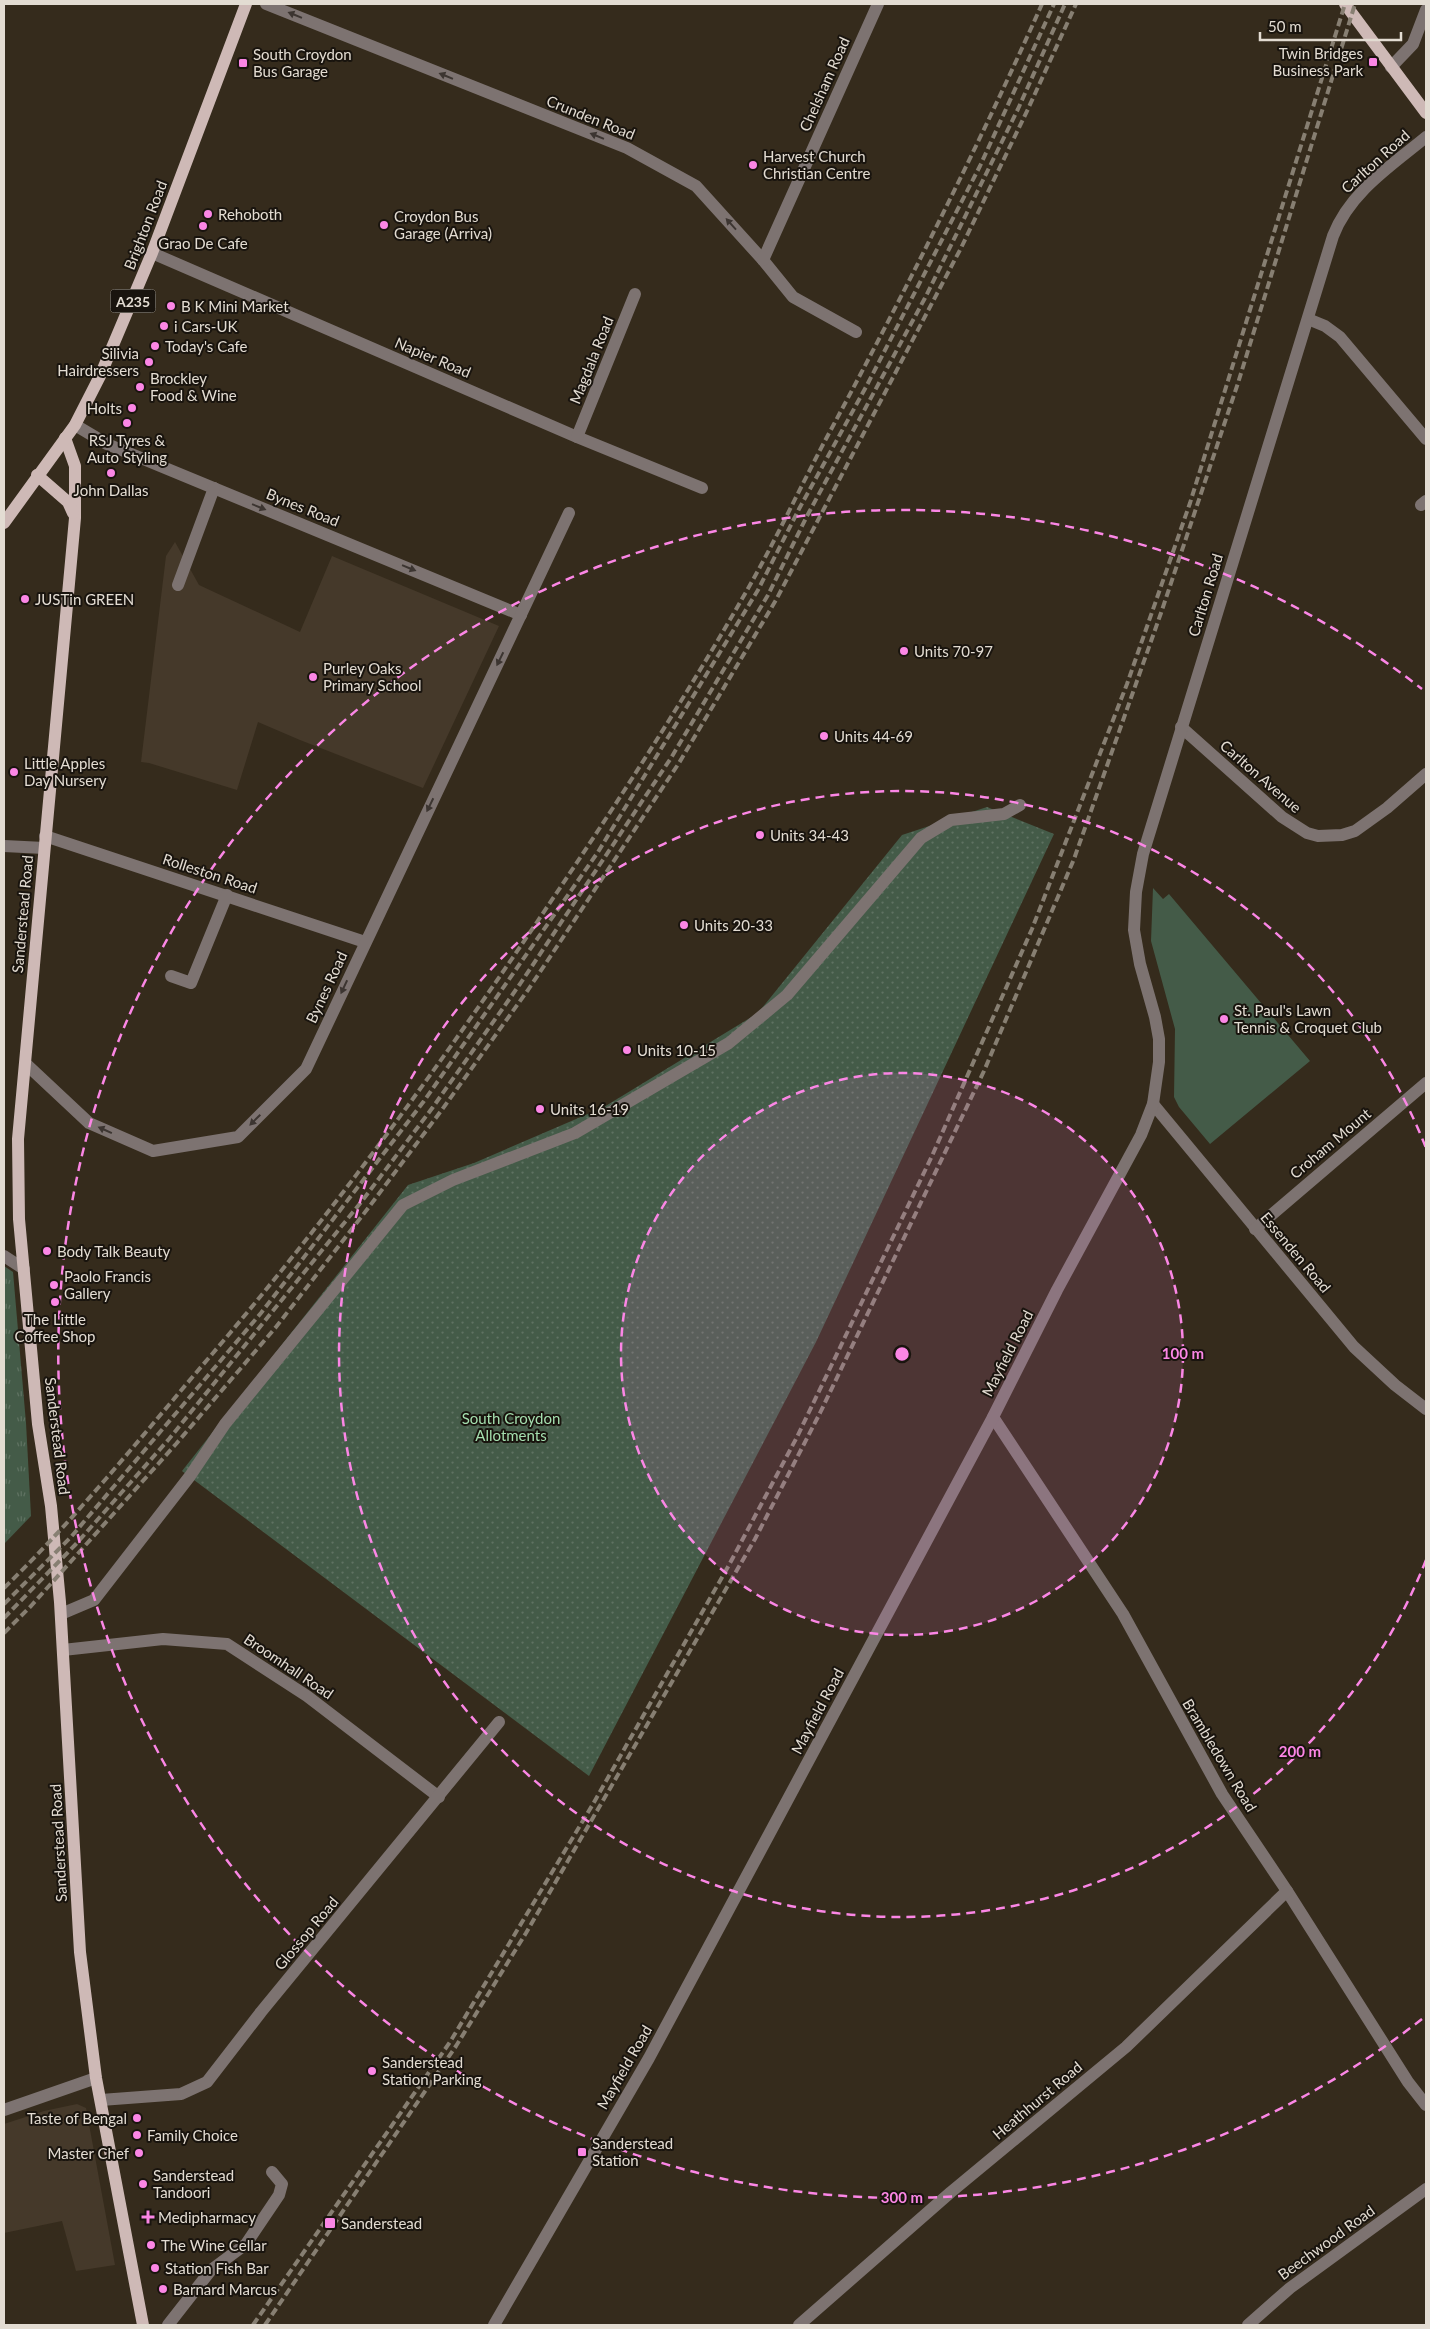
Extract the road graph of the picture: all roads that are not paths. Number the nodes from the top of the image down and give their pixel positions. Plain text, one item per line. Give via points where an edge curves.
1 (246, 4) edge
2 (266, 4) edge
3 (878, 4) edge
4 (1345, 4) edge
5 (1426, 10) edge
6 (1392, 67) junction
7 (1426, 113) edge
8 (1426, 137) edge
9 (152, 253) junction
10 (763, 260) junction
11 (635, 294) dead end
12 (1308, 319) junction
13 (856, 332) dead end
14 (74, 425) junction
15 (577, 437) junction
16 (65, 438) junction
17 (1426, 440) edge
18 (37, 476) junction
19 (214, 488) junction
20 (702, 488) dead end
21 (569, 513) dead end
22 (75, 518) junction
23 (4, 523) edge
24 (178, 585) dead end
25 (521, 615) junction
26 (1181, 727) junction
27 (1426, 774) edge
28 (1020, 805) dead end
29 (45, 842) junction
30 (4, 846) edge
31 (227, 895) junction
32 (365, 942) junction
33 (171, 976) dead end
34 (26, 1064) junction
35 (1426, 1083) edge
36 (1153, 1104) junction
37 (1255, 1228) junction
38 (4, 1256) edge
39 (24, 1269) junction
40 (1426, 1410) edge
41 (993, 1417) junction
42 (61, 1614) junction
43 (63, 1650) junction
44 (499, 1722) dead end
45 (439, 1797) junction
46 (1287, 1891) junction
47 (96, 2078) junction
48 (101, 2100) junction
49 (1426, 2104) edge
50 (4, 2110) edge
51 (272, 2172) dead end
52 (1426, 2189) edge
53 (142, 2325) edge
54 (168, 2325) edge
55 (494, 2325) edge
56 (799, 2325) edge
57 (1248, 2325) edge

1 - 9 main road, Brighton Road / A235
10 -> 2 street, Crunden Road via 696,186 627,148
3 - 10 street, Chelsham Road
4 - 6 main road
5 - 6 street via 1413,44
6 - 7 main road
8 - 12 street, Carlton Road via 1363,191 1343,214 1327,253
9 - 14 main road, Brighton Road / A235 via 100,376
9 - 15 street, Napier Road
10 - 13 street, Crunden Road via 793,297
11 - 15 street, Magdala Road
12 - 17 street via 1340,337
12 - 26 street, Carlton Road
14 - 16 main road, Brighton Road / A235
14 - 19 street, Bynes Road via 107,444
15 - 20 street, Napier Road
16 - 18 main road, Brighton Road / A235
16 - 22 main road, Sanderstead Road via 74,466
18 - 22 main road via 68,502
18 - 23 main road, Brighton Road / A235
19 - 24 street
19 -> 25 street, Bynes Road
21 - 25 street, Bynes Road
22 - 29 main road, Sanderstead Road
25 -> 32 street, Bynes Road
26 - 27 street, Carlton Avenue via 1282,818 1307,834 1342,835 1355,831
26 - 36 street, Carlton Road via 1143,854 1134,907 1136,942 1159,1039
28 - 42 street via 1004,814 951,820 920,838 787,995 729,1044 575,1133 453,1180 403,1205 225,1424 190,1476 94,1600
29 - 30 street, Rolleston Road
29 - 31 street, Rolleston Road
29 - 34 main road, Sanderstead Road
31 - 32 street, Rolleston Road
31 - 33 street via 190,983
32 -> 34 street, Bynes Road via 306,1069 238,1137 152,1151 89,1123
34 - 39 main road, Sanderstead Road via 18,1139 19,1219
35 - 37 street, Croham Mount
36 - 37 street, Essenden Road
36 - 41 street, Mayfield Road via 1134,1149
37 - 40 street, Essenden Road via 1354,1347
38 - 39 street
39 - 42 main road, Sanderstead Road via 38,1424 51,1506
41 - 46 street, Brambledown Road via 1123,1614 1222,1794
41 - 55 street, Mayfield Road via 649,2058
42 - 43 main road, Sanderstead Road
43 - 45 street, Broomhall Road via 162,1639 227,1644 307,1696
43 - 47 main road, Sanderstead Road via 80,1952
44 - 45 street, Glossop Road
45 - 48 street, Glossop Road via 207,2082 181,2094
46 - 49 street, Brambledown Road via 1408,2082
46 - 56 street, Heathhurst Road via 1126,2047 951,2192
47 - 48 main road, Sanderstead Road
47 - 50 street
48 - 53 main road, Sanderstead Road
51 - 54 street via 282,2184 279,2195 246,2244 211,2270
52 - 57 street, Beechwood Road via 1290,2288

